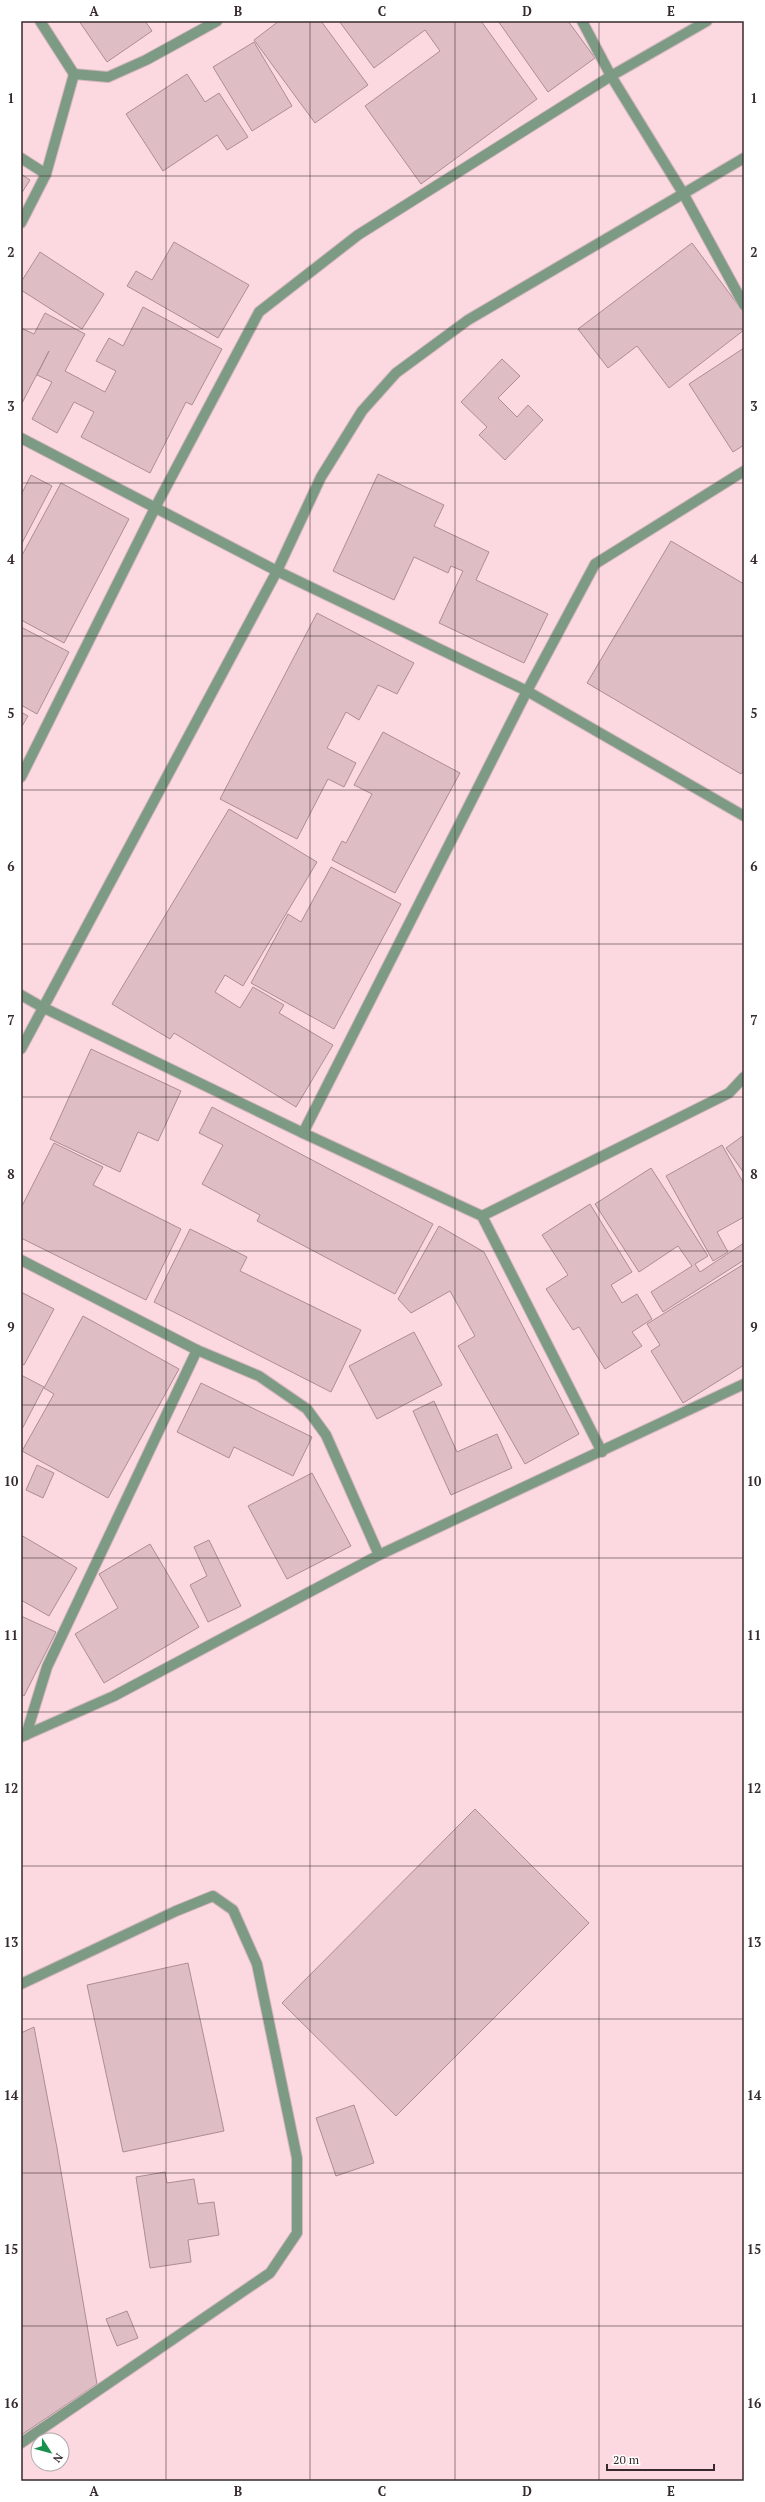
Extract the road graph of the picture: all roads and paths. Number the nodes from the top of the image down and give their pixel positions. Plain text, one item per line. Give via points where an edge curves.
1 (40, 21) edge
2 (217, 21) edge
3 (582, 21) edge
4 (707, 21) edge
5 (74, 74) junction
6 (611, 76) junction
7 (21, 158) edge
8 (744, 158) edge
9 (46, 174) junction
10 (683, 193) junction
11 (21, 223) edge
12 (744, 305) edge
13 (21, 438) edge
14 (744, 471) edge
15 (156, 506) junction
16 (277, 571) junction
17 (527, 690) junction
18 (21, 777) edge
19 (744, 816) edge
20 (21, 995) edge
21 (42, 1007) junction
22 (21, 1049) edge
23 (744, 1077) edge
24 (303, 1133) junction
25 (482, 1216) junction
26 (21, 1260) edge
27 (197, 1350) junction
28 (744, 1384) edge
29 (602, 1452) junction
30 (379, 1555) junction
31 (24, 1736) edge
32 (21, 1984) edge
33 (21, 2442) edge

1 - 5 street
2 - 5 street via 146,60 108,77
3 - 6 street
4 - 6 street
5 - 9 street
6 - 10 street
6 - 15 street via 358,235 259,312
7 - 9 street
8 - 10 street
9 - 11 street
10 - 12 street
10 - 16 street via 468,320 396,373 362,411 321,477
13 - 15 street
14 - 17 street via 595,564
15 - 16 street
15 - 18 street
16 - 17 street
16 - 21 street
17 - 19 street
17 - 24 street
20 - 21 street
21 - 22 street
21 - 24 street
23 - 25 street via 729,1093
24 - 25 street
25 - 29 street
26 - 27 street
27 - 30 street via 259,1376 307,1409 326,1435
27 - 31 street via 47,1667
28 - 29 street
29 - 30 street
30 - 31 street via 114,1696
32 - 33 street via 212,1896 233,1910 257,1964 297,2158 297,2233 270,2272

